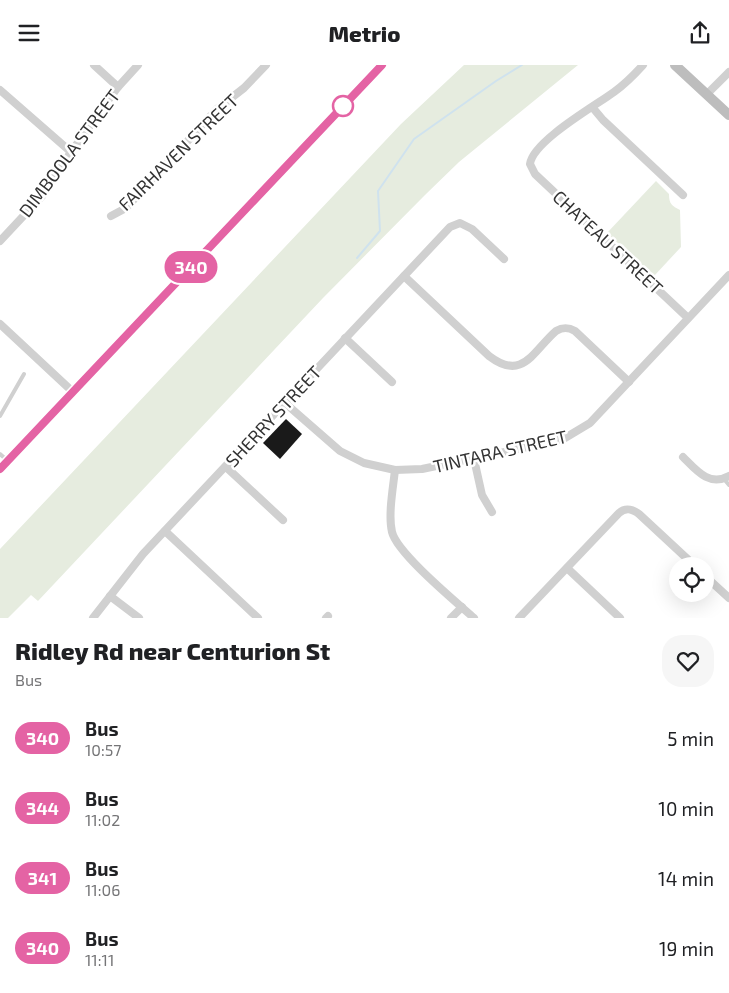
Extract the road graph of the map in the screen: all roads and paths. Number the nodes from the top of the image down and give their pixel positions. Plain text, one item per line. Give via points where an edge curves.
1 (94, 65) edge
2 (138, 65) edge
3 (266, 65) edge
4 (643, 65) edge
5 (675, 65) edge
6 (379, 66) edge
7 (729, 72) edge
8 (118, 87) junction
9 (0, 91) edge
10 (707, 94) junction
11 (593, 108) junction
12 (729, 115) edge
13 (71, 152) junction
14 (683, 195) dead end
15 (111, 217) dead end
16 (0, 241) edge
17 (504, 259) dead end
18 (729, 275) edge
19 (404, 276) junction
20 (688, 318) junction
21 (0, 324) edge
22 (345, 339) junction
23 (24, 374) dead end
24 (392, 382) dead end
25 (629, 382) junction
26 (73, 392) junction
27 (285, 403) junction
28 (0, 416) edge
29 (0, 454) edge
30 (682, 457) dead end
31 (474, 459) junction
32 (8, 461) junction
33 (226, 467) junction
34 (0, 469) edge
35 (395, 470) junction
36 (727, 480) edge
37 (492, 512) dead end
38 (283, 521) dead end
39 (165, 531) junction
40 (685, 557) edge
41 (567, 568) junction
42 (714, 584) edge
43 (110, 596) junction
44 (729, 598) edge
45 (462, 607) junction
46 (93, 618) edge
47 (139, 618) edge
48 (258, 618) edge
49 (451, 618) edge
50 (474, 618) edge
51 (519, 618) edge
52 (620, 618) edge

1 - 8 street
2 - 8 street, DIMBOOLA STREET
3 - 15 street, FAIRHAVEN STREET via 217,109 126,208
4 - 11 street, CHATEAU STREET via 626,83
5 - 10 main road
6 - 26 street
7 - 10 street
8 - 13 street, DIMBOOLA STREET
9 - 13 street
10 - 12 main road
11 - 14 street
11 - 20 street, CHATEAU STREET via 545,141 526,164
13 - 16 street, DIMBOOLA STREET via 43,195
17 - 19 street, SHERRY STREET via 460,219
18 - 20 street, TINTARA STREET
19 - 22 street, SHERRY STREET
19 - 25 street via 489,356 506,366 526,362 564,324
20 - 25 street, TINTARA STREET
21 - 26 street
22 - 24 street
22 - 27 street, SHERRY STREET
23 - 28 lane
25 - 31 street, TINTARA STREET via 590,423 564,438
26 - 32 street
27 - 33 street, SHERRY STREET
27 - 35 street, TINTARA STREET via 340,451 364,463
29 - 32 lane
30 - 36 street via 707,478
31 - 35 street, TINTARA STREET via 416,470
31 - 37 street via 482,495
32 - 34 street
33 - 38 street
33 - 39 street, SHERRY STREET
35 - 45 street via 391,539
39 - 43 street, SHERRY STREET
39 - 48 street
40 - 41 street via 628,505
41 - 51 street
41 - 52 street
42 - 44 street
43 - 46 street, SHERRY STREET
43 - 47 street
45 - 49 street
45 - 50 street

